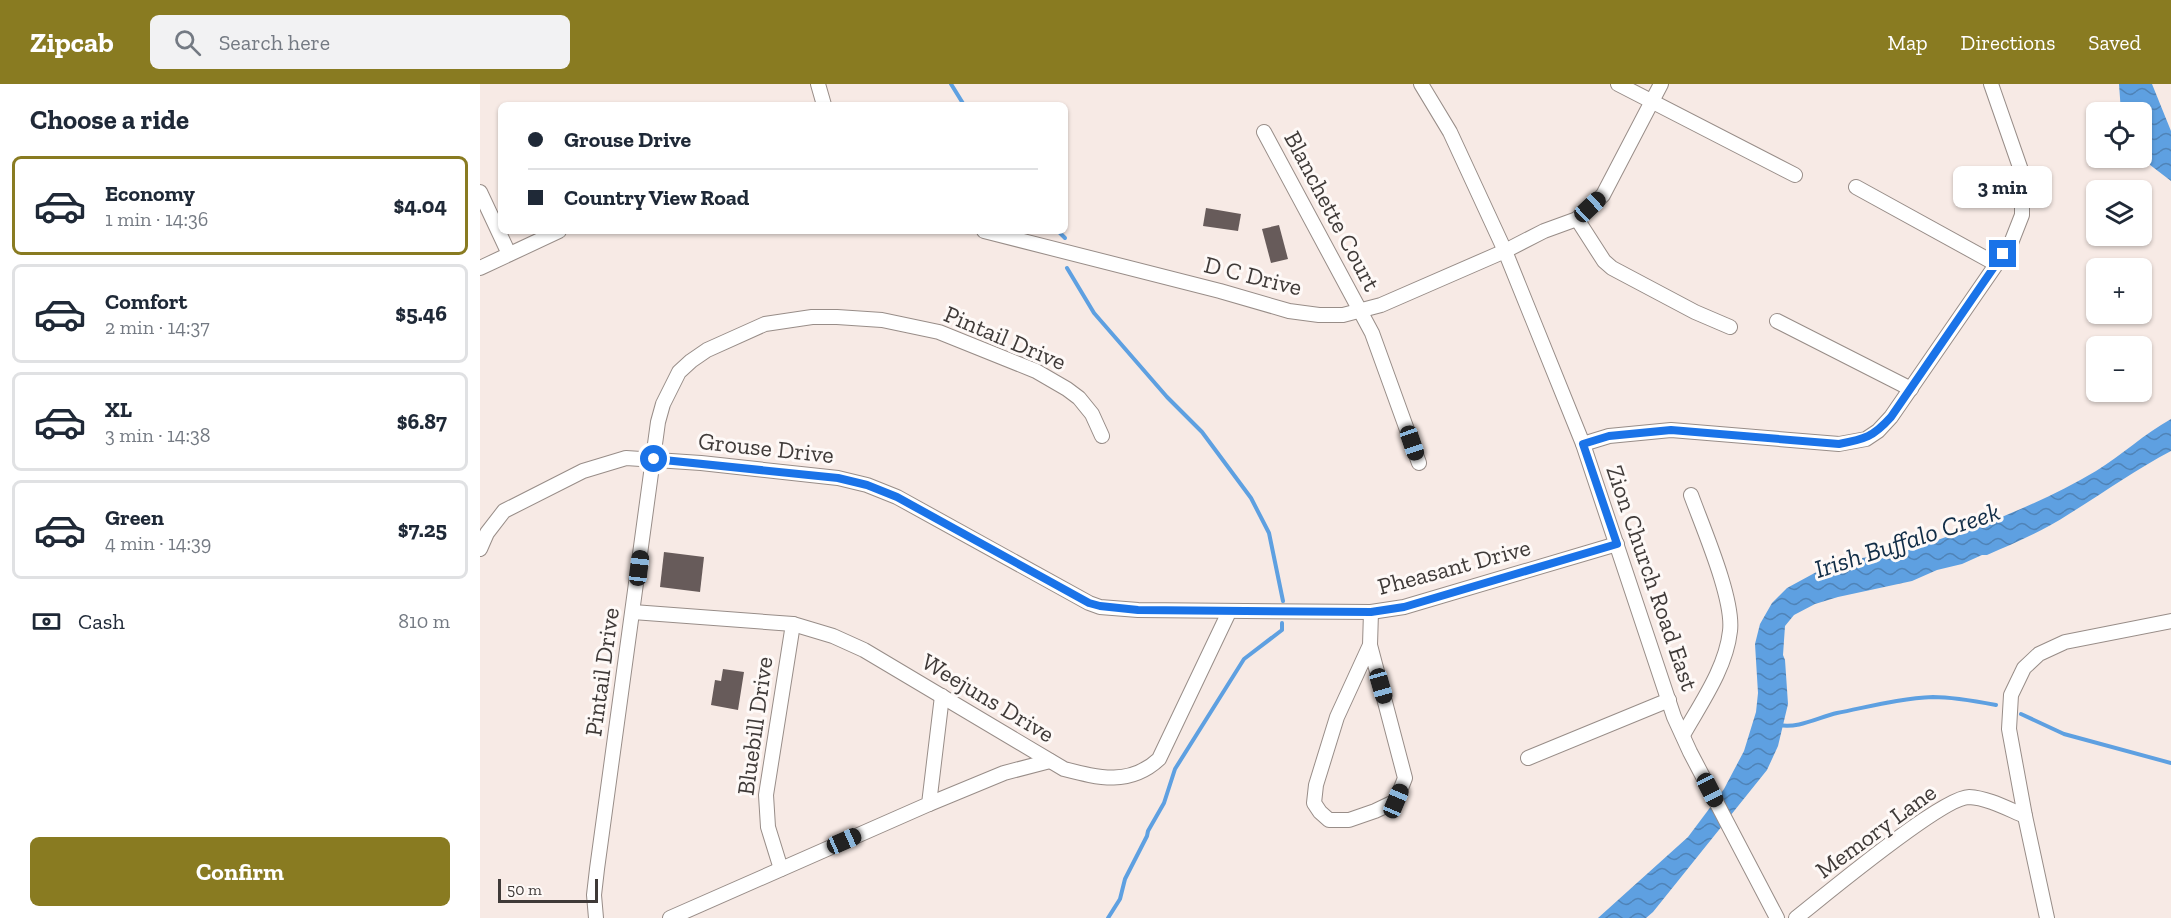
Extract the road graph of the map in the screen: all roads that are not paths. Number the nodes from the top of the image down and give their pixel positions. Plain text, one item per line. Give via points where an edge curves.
1 (818, 84) edge
2 (1421, 84) edge
3 (1618, 84) edge
4 (1661, 84) edge
5 (1991, 84) edge
6 (823, 102) edge
7 (1652, 102) junction
8 (1264, 132) dead end
9 (1795, 175) dead end
10 (1856, 187) dead end
11 (480, 192) edge
12 (1577, 219) junction
13 (498, 230) edge
14 (500, 234) edge
15 (552, 234) edge
16 (996, 234) edge
17 (1505, 251) junction
18 (509, 254) junction
19 (1996, 264) junction
20 (480, 268) edge
21 (1360, 311) junction
22 (1777, 321) dead end
23 (1730, 327) dead end
24 (1911, 389) junction
25 (1102, 436) dead end
26 (1583, 444) junction
27 (654, 459) junction
28 (1419, 463) dead end
29 (1691, 495) dead end
30 (1617, 544) junction
31 (480, 549) edge
32 (633, 612) junction
33 (1229, 612) junction
34 (1371, 612) junction
35 (2171, 621) edge
36 (793, 624) junction
37 (1370, 645) junction
38 (942, 696) junction
39 (1669, 700) junction
40 (1683, 735) junction
41 (1528, 758) dead end
42 (1050, 761) junction
43 (929, 804) junction
44 (2025, 816) junction
45 (781, 869) junction
46 (596, 918) edge
47 (670, 918) edge
48 (1777, 918) edge
49 (1797, 918) edge
50 (2047, 918) edge

1 - 6 street
2 - 17 street, Zion Church Road East via 1450,132
3 - 7 street
4 - 7 street
5 - 19 street via 2022,173 2023,187 2022,214 2011,243
7 - 9 street
7 - 12 street via 1603,195
8 - 21 street, Blanchette Court
10 - 19 street
11 - 13 street
12 - 17 street, D C Drive
12 - 23 street via 1612,268
14 - 18 street
15 - 18 street
16 - 21 street, D C Drive via 1289,311 1343,315
17 - 21 street, D C Drive
17 - 26 street, Zion Church Road East
18 - 20 street
19 - 24 street
21 - 28 street, Blanchette Court via 1384,362
22 - 24 street
24 - 26 street via 1878,431 1866,439 1839,444 1671,430 1609,436
25 - 27 street, Pintail Drive via 1092,414 1067,389 1036,371 960,339 882,320 812,317 765,324 691,361 679,372 663,404
26 - 30 street, Zion Church Road East
27 - 31 street, Grouse Drive via 607,462 515,504 504,511
27 - 32 street, Pintail Drive
27 - 33 street, Grouse Drive via 838,478 867,485 897,497 1089,603 1138,610
29 - 40 street via 1729,608 1731,630 1713,681
30 - 34 street, Pheasant Drive via 1404,607
30 - 39 street, Zion Church Road East
32 - 36 street, Weejuns Drive
32 - 46 street, Pintail Drive via 597,869
33 - 34 street, Pheasant Drive
33 - 42 street, Weejuns Drive via 1169,740 1149,769 1119,778 1093,776
34 - 37 street
35 - 44 street via 2065,642 2039,654 2024,668 2012,695 2009,729
36 - 38 street, Weejuns Drive via 864,650
36 - 45 street, Bluebill Drive via 766,795 768,827
37 - 37 street via 1406,778 1396,801 1349,820 1329,820 1314,802 1316,785 1337,717
38 - 42 street, Weejuns Drive
38 - 43 street
39 - 40 street, Zion Church Road East
39 - 41 street
40 - 48 street, Zion Church Road East
42 - 43 street via 1004,772
43 - 45 street
44 - 49 street, Memory Lane via 1967,797 1950,803 1913,827
44 - 50 street
45 - 47 street

